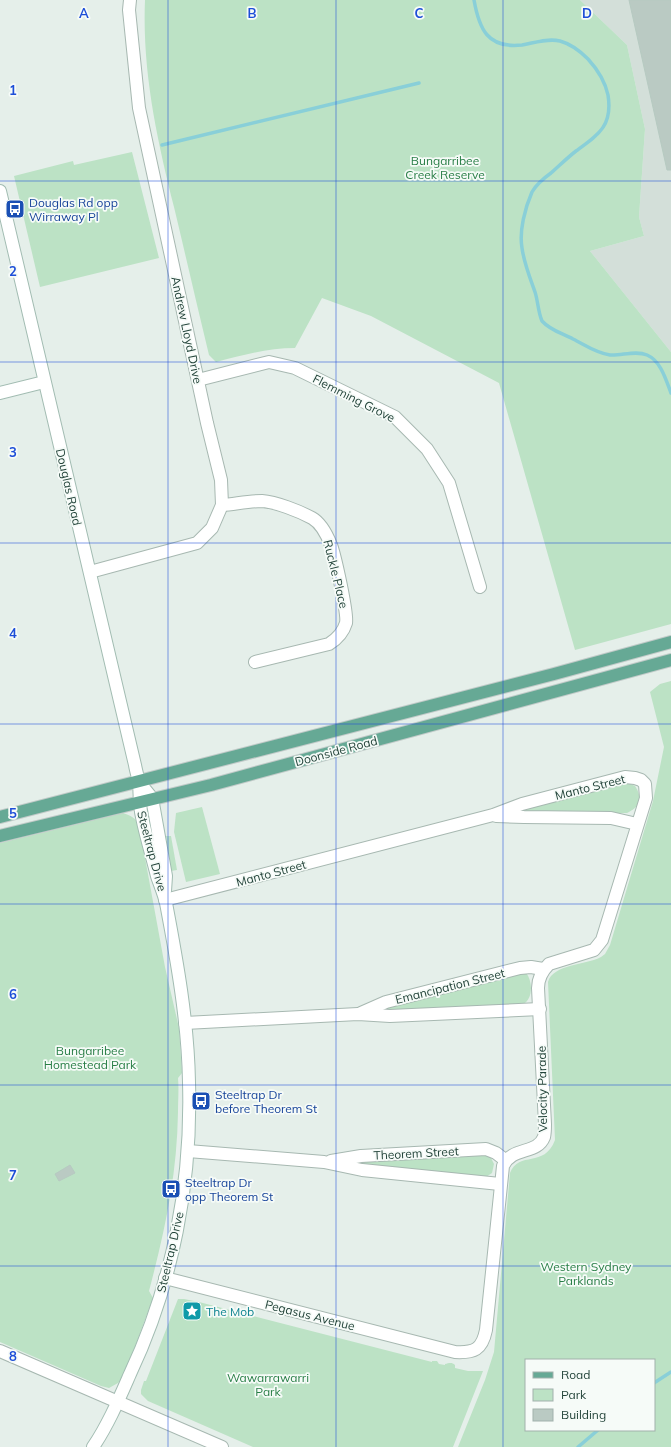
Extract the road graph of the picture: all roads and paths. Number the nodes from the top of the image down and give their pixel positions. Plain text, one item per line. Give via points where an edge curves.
1 (130, 0) edge
2 (0, 191) edge
3 (198, 380) junction
4 (44, 382) junction
5 (0, 393) edge
6 (222, 505) junction
7 (90, 572) junction
8 (480, 587) dead end
9 (671, 642) edge
10 (671, 660) edge
11 (255, 662) dead end
12 (139, 782) junction
13 (152, 798) junction
14 (139, 801) junction
15 (493, 815) junction
16 (0, 817) edge
17 (637, 824) junction
18 (0, 836) edge
19 (165, 900) junction
20 (544, 969) junction
21 (540, 1008) junction
22 (358, 1014) junction
23 (185, 1023) junction
24 (188, 1151) junction
25 (505, 1160) junction
26 (324, 1162) junction
27 (500, 1184) junction
28 (166, 1278) junction
29 (0, 1351) edge
30 (117, 1402) junction
31 (93, 1447) edge
32 (222, 1447) edge

1 - 3 street, Andrew Lloyd Drive via 139,108
2 - 4 street, Douglas Road
3 - 6 street, Andrew Lloyd Drive via 221,480
3 - 8 street, Flemming Grove via 269,362 295,368 395,417 427,448 449,483
4 - 5 street
4 - 7 street, Douglas Road
6 - 7 street, Andrew Lloyd Drive via 212,528 197,543
6 - 11 street, Ruckle Place via 263,501 313,518 324,529 331,545 346,609 346,622 341,634 329,644
7 - 12 street, Douglas Road
9 - 12 main road, Doonside Road
10 - 13 main road, Doonside Road via 211,785
12 - 13 street, Douglas Road
12 - 14 street, Douglas Road
12 - 16 main road, Doonside Road
13 - 14 main road, Doonside Road
13 - 19 street, Steeltrap Drive via 166,876
14 - 18 main road, Doonside Road
14 - 19 street, Steeltrap Drive
15 - 17 street, Manto Street via 611,818
15 - 17 street, Manto Street via 522,804 625,777 641,780 645,784 645,805
15 - 19 street, Manto Street
17 - 20 street via 598,946 594,950 549,964
19 - 23 street, Steeltrap Drive
20 - 21 street, Velocity Parade via 538,982
20 - 22 street, Emancipation Street via 520,968 386,1002
21 - 22 street, Emancipation Street via 390,1016
21 - 25 street, Velocity Parade via 544,1137 537,1146 516,1152
22 - 23 street, Emancipation Street
23 - 24 street, Steeltrap Drive via 189,1080
24 - 26 street, Theorem Street
24 - 28 street, Steeltrap Drive via 180,1214
25 - 26 street, Theorem Street via 486,1149 360,1156
25 - 27 street
26 - 27 street, Theorem Street via 362,1170
27 - 28 street, Pegasus Avenue via 484,1338 475,1350 455,1352
28 - 30 street, Steeltrap Drive via 141,1350
29 - 30 street
30 - 31 street, Steeltrap Drive
30 - 32 street

